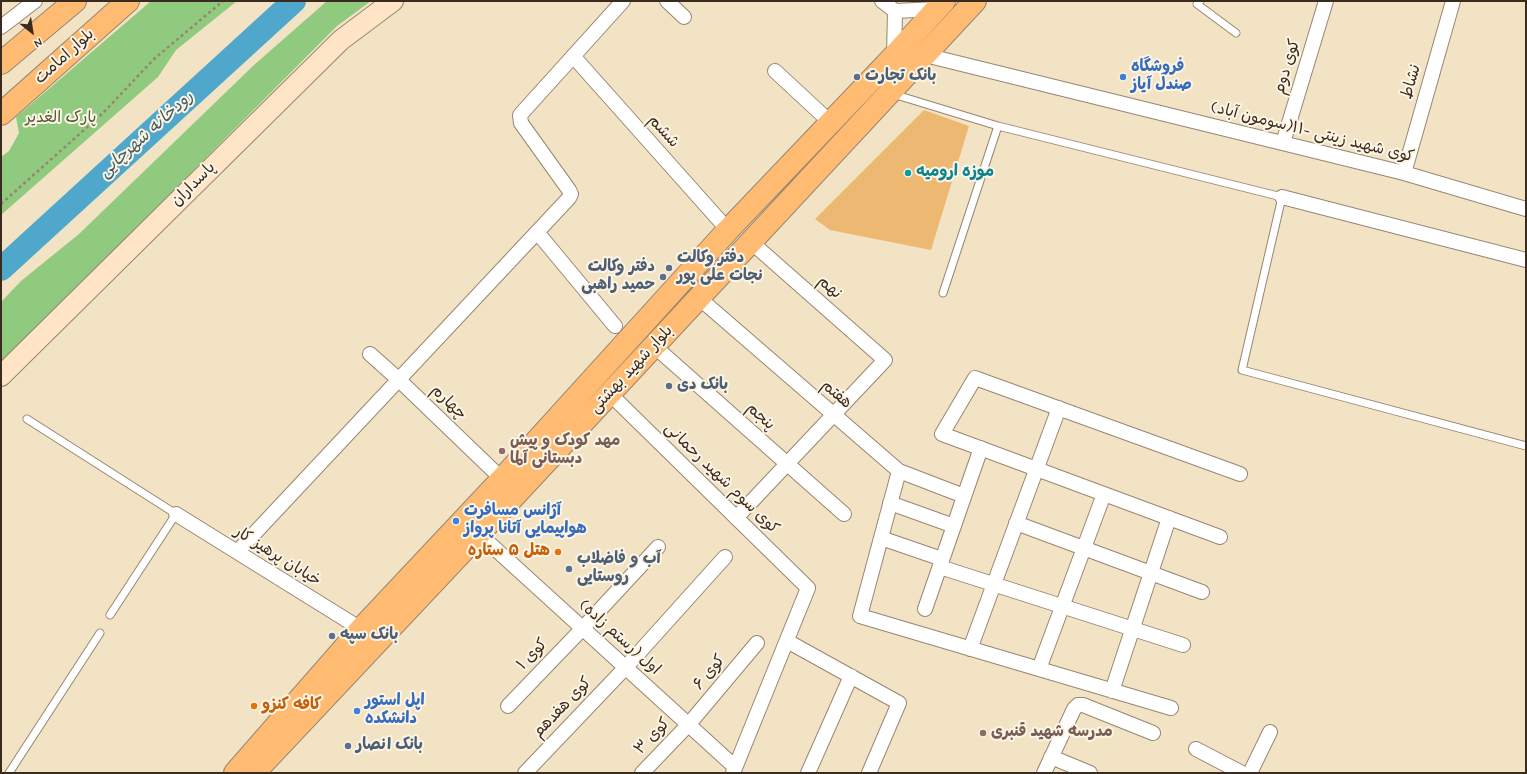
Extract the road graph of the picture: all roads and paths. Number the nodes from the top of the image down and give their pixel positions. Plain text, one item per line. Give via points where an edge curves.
1 (35, 1) edge
2 (75, 1) edge
3 (128, 1) edge
4 (223, 1) edge
5 (393, 1) edge
6 (623, 1) edge
7 (667, 1) edge
8 (882, 1) edge
9 (975, 1) edge
10 (1200, 1) edge
11 (1326, 1) edge
12 (1454, 1) edge
13 (941, 5) edge
14 (896, 11) junction
15 (684, 17) dead end
16 (1, 28) edge
17 (1236, 33) dead end
18 (925, 55) junction
19 (573, 56) junction
20 (894, 56) junction
21 (1, 63) edge
22 (775, 71) dead end
23 (890, 94) junction
24 (1, 114) edge
25 (830, 122) junction
26 (998, 126) junction
27 (1283, 143) junction
28 (1404, 173) junction
29 (1282, 197) junction
30 (1, 204) edge
31 (1526, 209) edge
32 (728, 230) junction
33 (537, 232) junction
34 (751, 242) junction
35 (1526, 260) edge
36 (943, 293) dead end
37 (699, 298) junction
38 (615, 326) dead end
39 (654, 346) junction
40 (370, 354) dead end
41 (1, 376) edge
42 (398, 379) junction
43 (610, 394) junction
44 (1058, 408) junction
45 (834, 415) junction
46 (27, 419) dead end
47 (1526, 446) edge
48 (981, 448) junction
49 (787, 464) junction
50 (1036, 469) junction
51 (899, 471) junction
52 (1240, 474) dead end
53 (502, 479) junction
54 (1104, 494) junction
55 (964, 496) junction
56 (890, 503) junction
57 (176, 514) junction
58 (844, 514) dead end
59 (736, 518) junction
60 (1169, 518) junction
61 (1016, 523) junction
62 (954, 526) junction
63 (479, 534) junction
64 (1220, 537) dead end
65 (881, 538) junction
66 (658, 547) dead end
67 (1084, 548) junction
68 (237, 552) junction
69 (725, 557) dead end
70 (941, 563) junction
71 (1151, 573) junction
72 (993, 584) junction
73 (1202, 592) dead end
74 (1063, 607) junction
75 (925, 609) dead end
76 (110, 615) dead end
77 (582, 628) junction
78 (361, 629) junction
79 (1133, 629) junction
80 (100, 633) dead end
81 (787, 641) junction
82 (757, 643) dead end
83 (1183, 645) dead end
84 (970, 649) junction
85 (626, 667) junction
86 (1039, 669) junction
87 (851, 676) junction
88 (1112, 691) junction
89 (508, 706) dead end
90 (1172, 708) dead end
91 (689, 724) junction
92 (1270, 732) dead end
93 (1153, 733) dead end
94 (276, 738) junction
95 (1196, 749) dead end
96 (1051, 756) junction
97 (734, 770) edge
98 (9, 773) edge
99 (221, 773) edge
100 (235, 773) edge
101 (254, 773) edge
102 (270, 773) edge
103 (525, 773) edge
104 (642, 773) edge
105 (808, 773) edge
106 (869, 773) edge
107 (1044, 773) edge
108 (1090, 773) edge
109 (1242, 773) edge
110 (1250, 773) edge

1 - 16 street
2 - 21 main road
3 - 24 main road, بلوار امامت
4 - 30 path via 154,59 103,113
5 - 41 main road, پاسداران via 341,40
6 - 19 street
7 - 15 street
8 - 14 street
9 - 18 main road, بلوار شهید بهشتی
10 - 17 lane via 1198,4
11 - 27 street, کوی دوم
12 - 28 street, نشاط
13 - 14 street
13 - 20 main road, بلوار شهید بهشتی
14 - 20 street
18 - 23 main road, بلوار شهید بهشتی
18 - 27 street, کوی شهید زینتی -۱۱(سومون آباد)
19 - 32 street, ششم
19 - 33 street via 520,115 521,123 571,194
20 - 25 main road, بلوار شهید بهشتی
22 - 25 street
23 - 26 lane
23 - 34 main road, بلوار شهید بهشتی
25 - 32 main road, بلوار شهید بهشتی
26 - 29 lane
26 - 36 lane
27 - 28 street, کوی شهید زینتی -۱۱(سومون آباد)
28 - 31 street, کوی شهید زینتی -۱۱(سومون آباد)
29 - 35 street
29 - 47 lane via 1242,370
32 - 53 main road, بلوار شهید بهشتی
33 - 38 street
33 - 42 street
34 - 37 main road, بلوار شهید بهشتی
34 - 45 street, نهم via 885,360
37 - 39 main road, بلوار شهید بهشتی
37 - 45 street, هفتم
39 - 43 main road, بلوار شهید بهشتی
39 - 49 street, پنجم
40 - 42 street, چهارم
42 - 53 street, چهارم
42 - 68 street
43 - 59 street, کوی سوم شهید رحمانی
43 - 63 main road, بلوار شهید بهشتی
44 - 48 street via 975,378 942,434
44 - 50 street
44 - 52 street
45 - 49 street
45 - 51 street, هفتم
46 - 57 lane
48 - 50 street
48 - 55 street
49 - 58 street, پنجم
49 - 59 street
50 - 54 street
50 - 61 street
51 - 55 street, هفتم
51 - 56 street
53 - 78 main road, بلوار شهید بهشتی
54 - 60 street
54 - 67 street
55 - 62 street
56 - 62 street
56 - 65 street
57 - 68 street, خیابان پرهیز کار
57 - 76 lane
59 - 81 street, کوی سوم شهید رحمانی via 808,588
60 - 64 street
60 - 71 street
61 - 67 street
61 - 72 street
62 - 70 street
63 - 77 street, اول (رستم زاده)
63 - 94 main road, بلوار شهید بهشتی
65 - 70 street
65 - 84 street via 860,616
66 - 77 street, کوی ۱
67 - 71 street
67 - 74 street
68 - 78 street, خیابان پرهیز کار
69 - 85 street, کوی هفدهم
70 - 72 street
70 - 75 street
71 - 73 street
71 - 79 street
72 - 74 street
72 - 84 street
74 - 79 street
74 - 86 street
77 - 85 street, اول (رستم زاده)
77 - 89 street, کوی ۱
78 - 94 main road, بلوار شهید بهشتی
79 - 83 street
79 - 88 street
80 - 98 lane
81 - 87 street
81 - 97 street
82 - 91 street, کوی ۶
84 - 86 street
85 - 91 street, اول (رستم زاده)
85 - 103 street, کوی هفدهم
86 - 88 street
87 - 105 street
87 - 106 street via 899,703
88 - 90 street
91 - 97 street, اول (رستم زاده)
91 - 104 street, کوی ۳
92 - 110 street
93 - 96 street via 1078,705
94 - 99 main road via 240,752
94 - 100 main road, بلوار شهید بهشتی
94 - 101 main road, بلوار شهید بهشتی
94 - 102 main road
95 - 109 street
96 - 107 street
96 - 108 street

